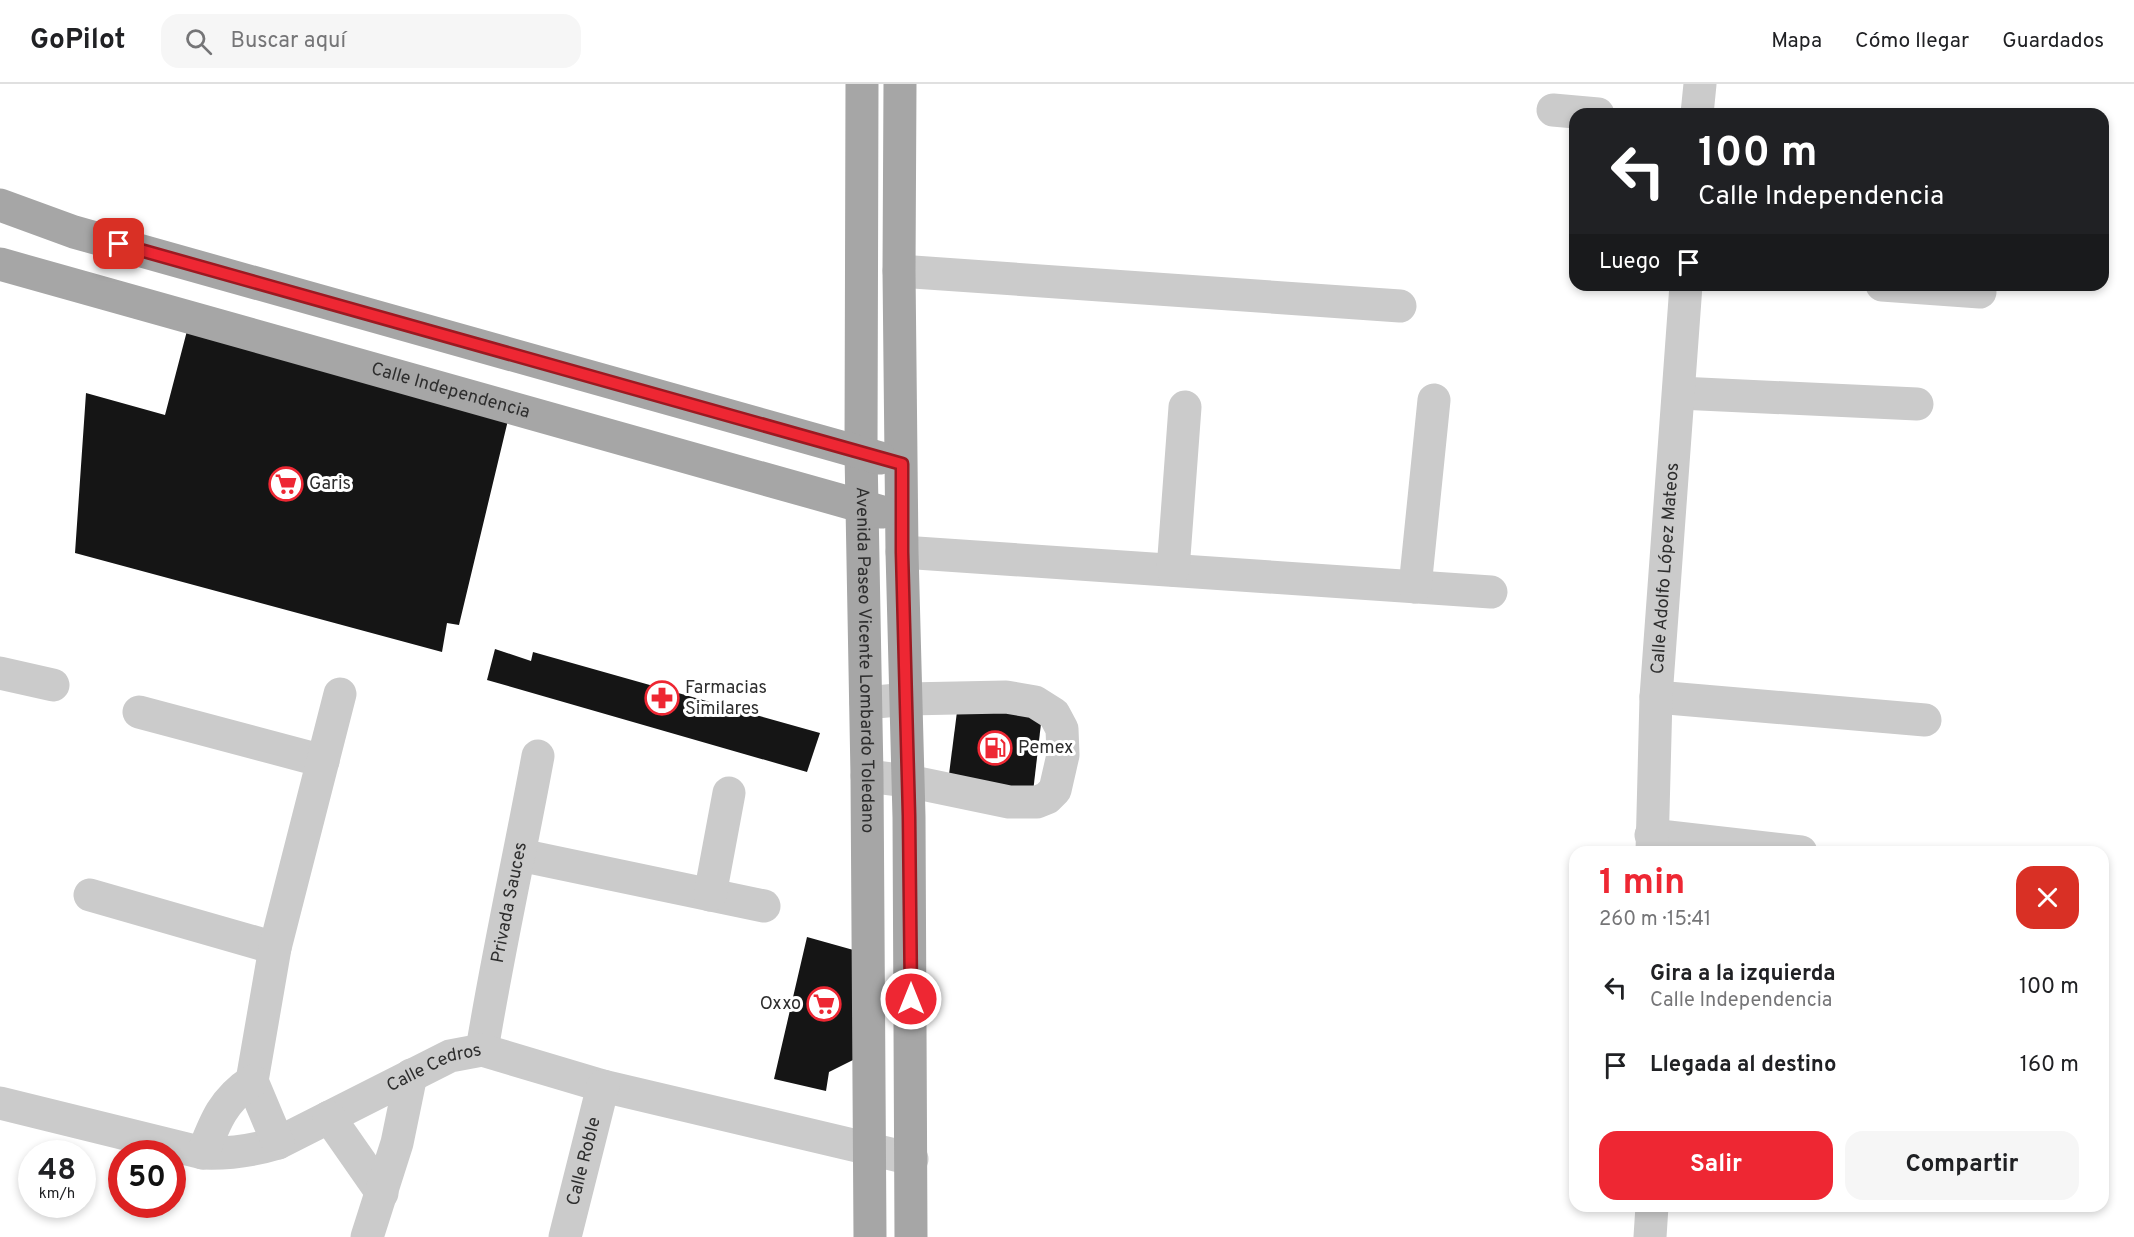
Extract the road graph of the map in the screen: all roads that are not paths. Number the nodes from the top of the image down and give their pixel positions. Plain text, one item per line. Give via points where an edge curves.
1 (862, 84) edge
2 (900, 84) edge
3 (1700, 84) edge
4 (1698, 108) edge
5 (1553, 110) dead end
6 (1569, 111) edge
7 (0, 205) edge
8 (0, 264) edge
9 (899, 271) junction
10 (1686, 291) edge
11 (1966, 291) edge
12 (1980, 292) dead end
13 (1400, 306) dead end
14 (1679, 393) junction
15 (1434, 400) dead end
16 (1917, 404) dead end
17 (1185, 407) dead end
18 (861, 453) junction
19 (902, 464) junction
20 (862, 506) junction
21 (902, 518) junction
22 (902, 552) junction
23 (1173, 570) junction
24 (1415, 587) junction
25 (1491, 592) dead end
26 (2, 682) edge
27 (53, 685) dead end
28 (340, 694) dead end
29 (1656, 697) junction
30 (907, 699) junction
31 (866, 703) junction
32 (139, 712) dead end
33 (1925, 720) dead end
34 (538, 756) dead end
35 (323, 761) junction
36 (867, 777) junction
37 (908, 781) junction
38 (729, 793) dead end
39 (1651, 843) edge
40 (1701, 846) edge
41 (520, 855) junction
42 (90, 895) dead end
43 (710, 895) junction
44 (764, 906) dead end
45 (275, 948) junction
46 (482, 1050) junction
47 (411, 1075) junction
48 (252, 1081) junction
49 (603, 1086) junction
50 (0, 1102) edge
51 (329, 1117) junction
52 (278, 1143) junction
53 (870, 1150) junction
54 (203, 1153) junction
55 (912, 1159) junction
56 (382, 1193) junction
57 (1652, 1212) edge
58 (367, 1237) edge
59 (565, 1237) edge
60 (870, 1237) edge
61 (911, 1237) edge
62 (1650, 1237) edge

1 - 18 main road, Avenida Paseo Vicente Lombardo Toledano
2 - 9 main road
3 - 4 street
5 - 6 street
7 - 18 main road via 74,232
8 - 20 main road, Calle Independencia
9 - 13 street
9 - 19 main road
10 - 14 street, Calle Adolfo López Mateos
11 - 12 street
14 - 16 street
14 - 29 street, Calle Adolfo López Mateos
15 - 24 street
17 - 23 street
18 - 19 main road
18 - 20 main road, Avenida Paseo Vicente Lombardo Toledano
19 - 21 main road
20 - 21 main road, Calle Independencia
20 - 31 main road, Avenida Paseo Vicente Lombardo Toledano
21 - 22 main road
22 - 23 street
22 - 30 main road
23 - 24 street
24 - 25 street
26 - 27 street
28 - 35 street
29 - 33 street
29 - 39 street, Calle Adolfo López Mateos
30 - 31 street
30 - 37 main road
30 - 37 street via 1006,697 1035,702 1054,714 1062,729 1063,755 1055,790 1037,802 1009,802
31 - 36 main road, Avenida Paseo Vicente Lombardo Toledano
32 - 35 street
34 - 41 street, Privada Sauces
35 - 45 street
36 - 37 street
36 - 53 main road, Avenida Paseo Vicente Lombardo Toledano
37 - 55 main road
38 - 43 street
39 - 40 street
41 - 43 street
41 - 46 street, Privada Sauces via 496,962
42 - 45 street
43 - 44 street
45 - 48 street
46 - 47 street, Calle Cedros via 450,1056
46 - 49 street, Calle Cedros
47 - 51 street, Calle Cedros
47 - 56 street
48 - 52 street
48 - 54 street via 227,1101 214,1122
49 - 53 street, Calle Cedros
49 - 59 street, Calle Roble
50 - 54 street, Calle Cedros
51 - 52 street, Calle Cedros
51 - 56 street
52 - 54 street, Calle Cedros via 252,1151
53 - 55 street, Calle Cedros
53 - 60 main road, Avenida Paseo Vicente Lombardo Toledano
55 - 61 main road
56 - 58 street
57 - 62 street

